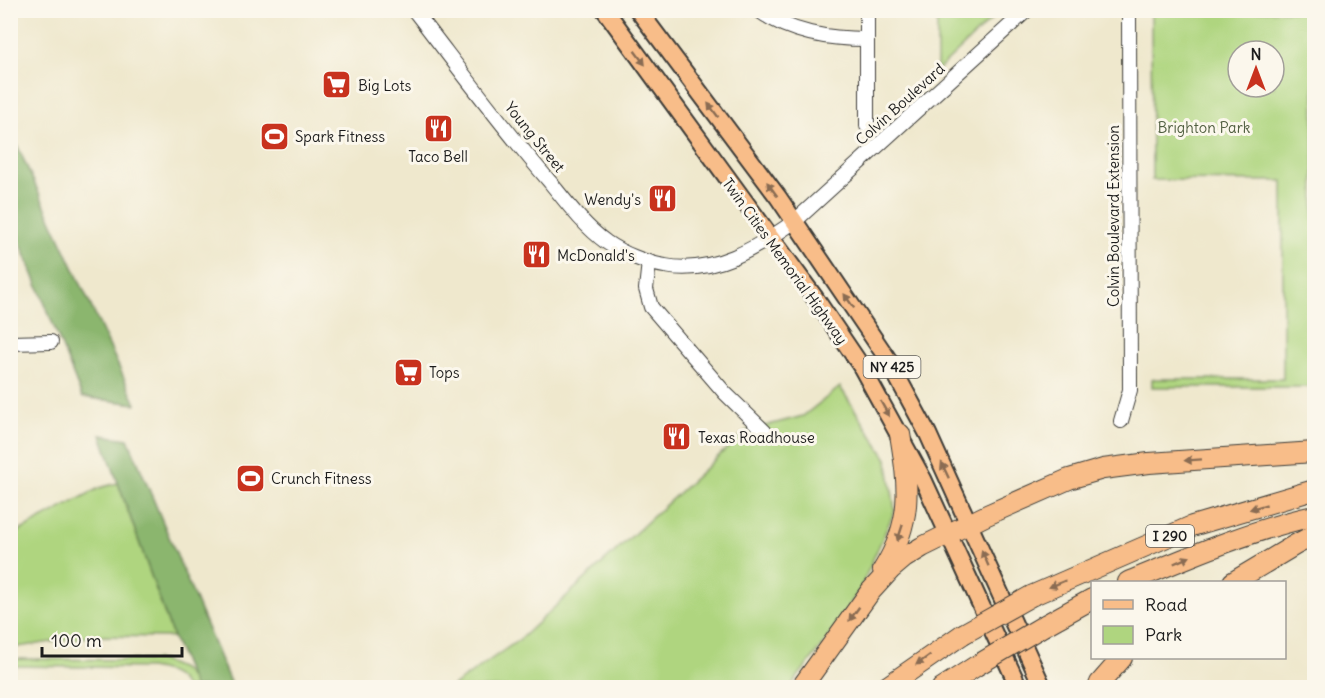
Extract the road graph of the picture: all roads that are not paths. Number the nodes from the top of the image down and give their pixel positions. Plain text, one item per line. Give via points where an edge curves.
1 (414, 10) edge
2 (605, 10) edge
3 (638, 10) edge
4 (758, 10) edge
5 (867, 10) edge
6 (1027, 10) edge
7 (1130, 10) edge
8 (867, 39) junction
9 (867, 126) dead end
10 (795, 221) junction
11 (771, 238) junction
12 (649, 262) junction
13 (51, 342) dead end
14 (10, 343) edge
15 (1121, 421) dead end
16 (765, 432) dead end
17 (900, 434) junction
18 (1314, 452) edge
19 (1314, 490) edge
20 (1314, 516) edge
21 (970, 523) junction
22 (949, 534) junction
23 (1314, 535) edge
24 (1130, 581) edge
25 (1235, 581) edge
26 (870, 592) junction
27 (1091, 600) edge
28 (1120, 659) edge
29 (801, 687) edge
30 (885, 687) edge
31 (942, 687) edge
32 (1019, 687) edge
33 (1043, 687) edge
34 (1098, 687) edge

1 - 12 street, Young Street via 528,157 591,230 620,251
2 -> 11 main road, Twin Cities Memorial Highway / NY 425
10 -> 3 main road, Twin Cities Memorial Highway / NY 425
4 - 8 street via 776,22 815,35
5 - 8 street
6 - 10 street, Colvin Boulevard
7 - 15 street, Colvin Boulevard Extension via 1130,390
8 - 9 street
10 - 11 street, Young Street
21 -> 10 main road, Twin Cities Memorial Highway / NY 425 via 887,358
11 - 12 street, Young Street via 754,249 705,265 682,267
11 -> 17 main road, Twin Cities Memorial Highway / NY 425 via 861,366
12 - 16 street via 646,289 651,307 725,393
13 - 14 street
17 - 22 main road, Twin Cities Memorial Highway / NY 425
17 -> 26 highway via 908,498 903,525
18 -> 21 highway via 1102,469 1069,479
19 -> 30 highway, I 290, bridge via 1192,526 1031,596 963,634
24 -> 20 highway, I 290 via 1193,555
21 - 22 highway
33 -> 21 main road, Twin Cities Memorial Highway / NY 425
22 - 26 highway via 904,558
22 - 32 main road, Twin Cities Memorial Highway / NY 425
23 - 25 highway
26 -> 29 highway
27 - 31 highway, bridge
28 - 34 highway

